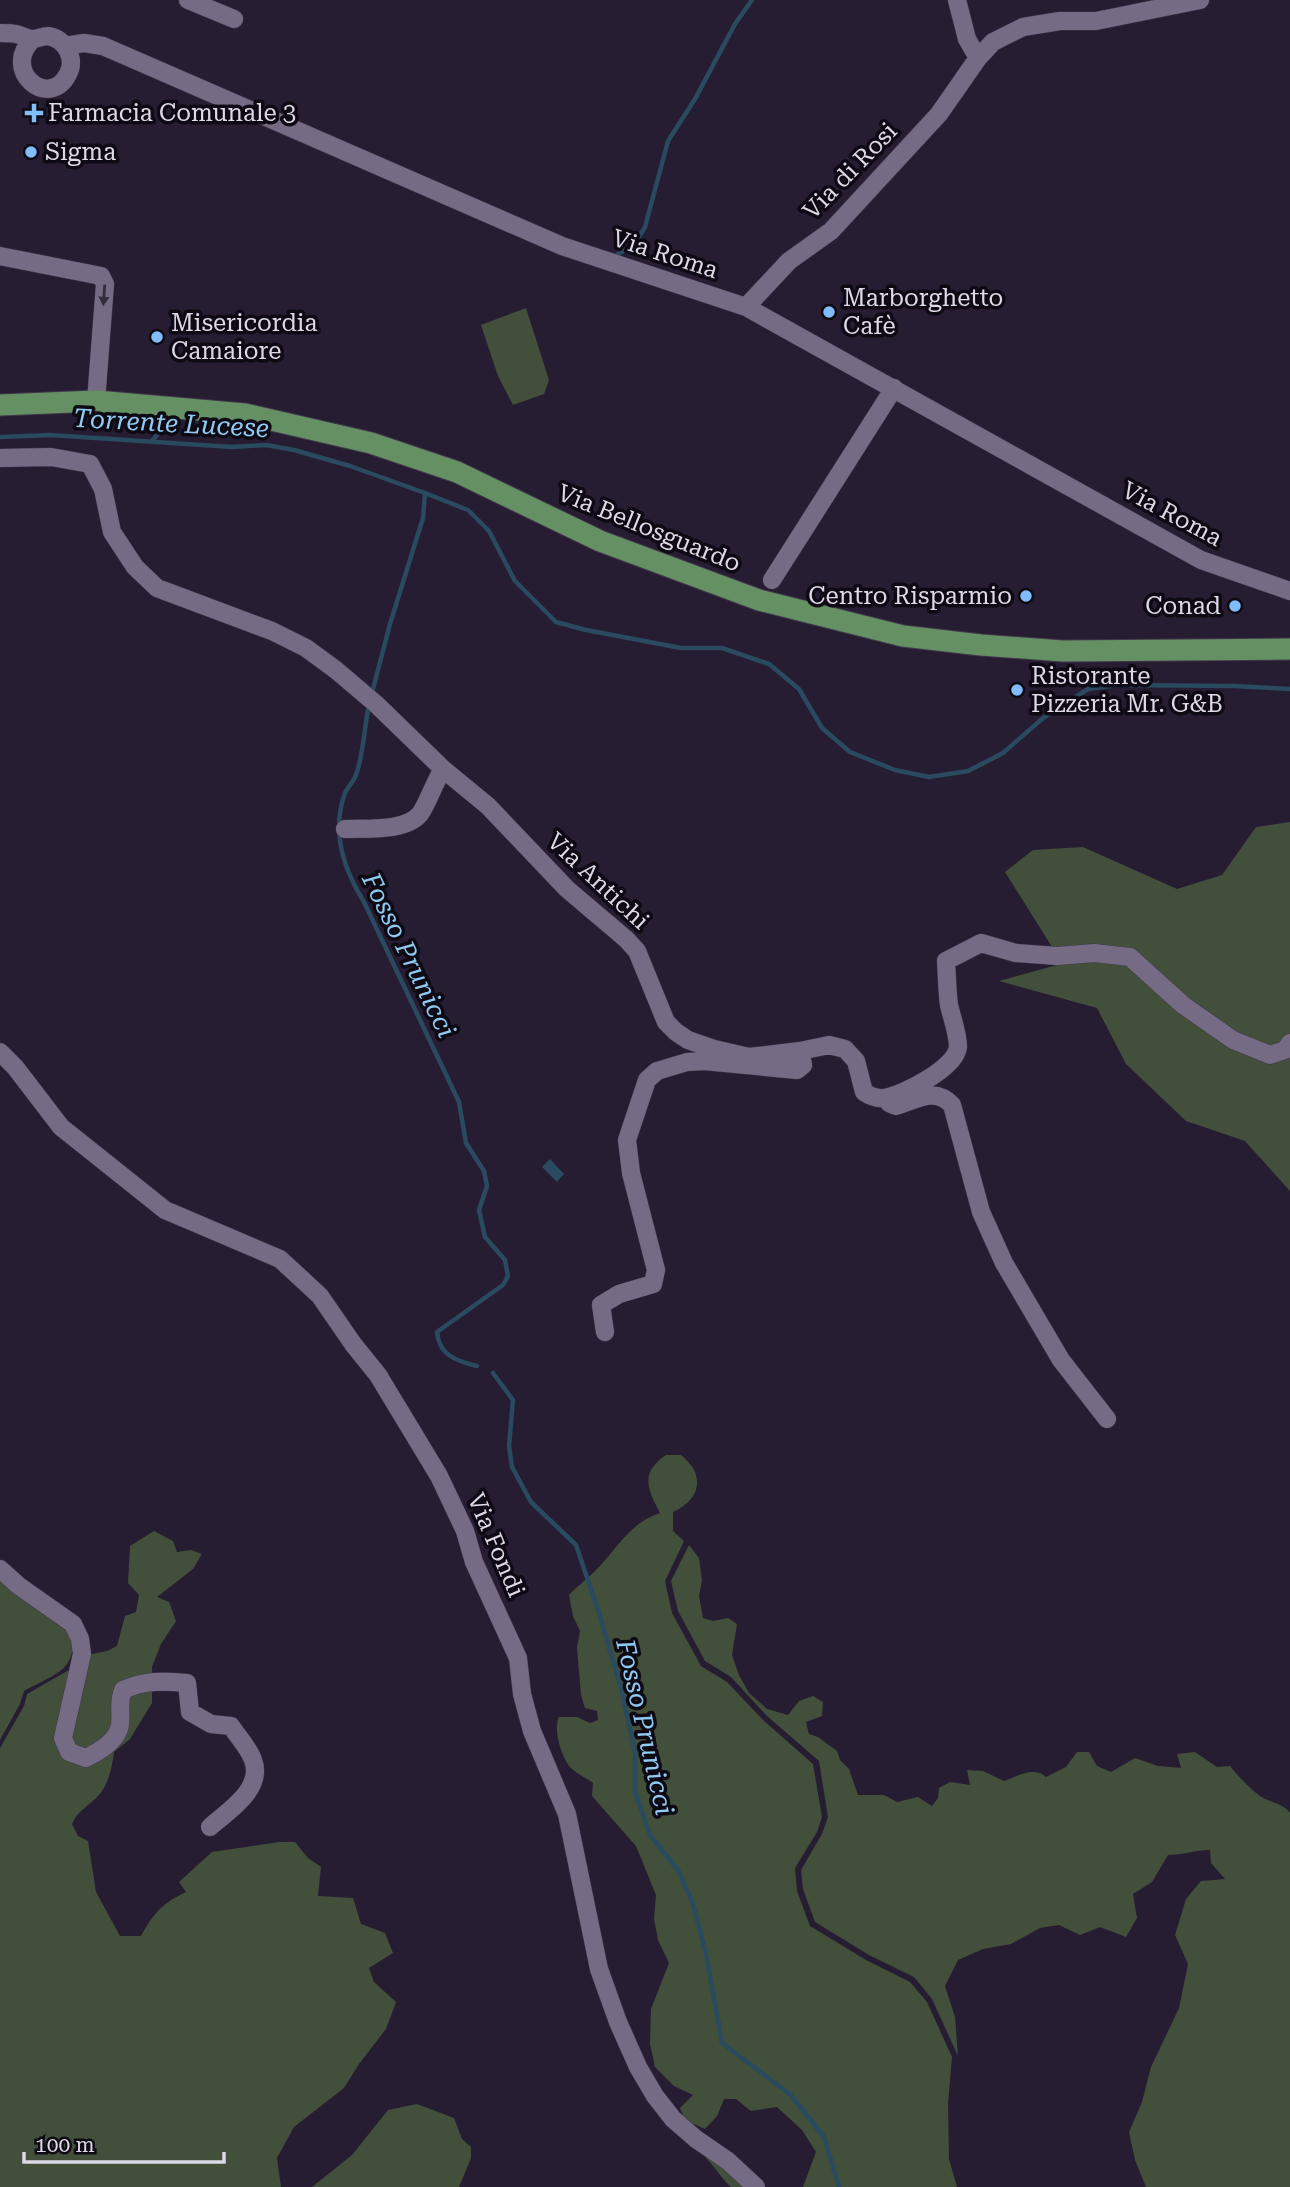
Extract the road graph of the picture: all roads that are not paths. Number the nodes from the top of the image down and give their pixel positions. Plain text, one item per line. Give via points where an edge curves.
1 (188, 0) edge
2 (957, 0) edge
3 (1200, 0) edge
4 (234, 19) dead end
5 (17, 39) edge
6 (67, 52) junction
7 (978, 58) junction
8 (0, 256) edge
9 (746, 307) junction
10 (894, 388) junction
11 (96, 401) junction
12 (0, 405) edge
13 (0, 458) edge
14 (772, 580) dead end
15 (1290, 591) edge
16 (1290, 649) edge
17 (443, 769) junction
18 (345, 829) dead end
19 (1290, 1043) edge
20 (800, 1051) junction
21 (0, 1052) edge
22 (885, 1098) junction
23 (605, 1332) dead end
24 (1107, 1419) dead end
25 (0, 1569) edge
26 (209, 1826) dead end
27 (756, 2187) edge

1 - 4 street
2 - 7 street via 967,39
3 - 7 street, Via di Rosi via 1096,22 1023,27 993,42
5 - 6 street via 48,36
5 - 6 street via 22,77 37,88 54,87 68,75
6 - 9 street, Via Roma via 84,43 103,46 562,246
7 - 9 street, Via di Rosi via 939,114 831,231 789,261
8 -> 11 street via 101,276 106,284
9 - 10 street, Via Roma
10 - 14 street
10 - 15 street, Via Roma via 1201,560
11 - 12 main road, Via Bellosguardo
11 - 16 main road, Via Bellosguardo via 245,414 371,443 457,472 600,541 759,600 903,636 1063,651
13 - 17 street, Via Antichi via 51,457 90,464 103,489 111,532 135,567 157,588 306,648 370,699
17 - 18 street via 413,820 398,826
17 - 20 street, Via Antichi via 488,806 567,889 637,951 666,1022 676,1032 714,1049 749,1057
19 - 22 street via 1286,1050 1270,1055 1233,1040 1183,1005 1129,957 1016,953 981,943 946,961 958,1048 953,1059 915,1087
20 - 22 street, Via Antichi via 829,1045 845,1049 856,1061 863,1093
20 - 23 street via 803,1066 797,1070 687,1062 657,1071 647,1080 628,1139 631,1173 656,1270 653,1283 601,1305
21 - 27 street, Via Fondi via 61,1127 165,1210 280,1259 295,1271 320,1296 378,1375 439,1476 518,1658 532,1731 567,1814 599,1969 638,2067 673,2119
22 - 24 street via 896,1106 932,1094 952,1105 981,1212 1004,1263 1061,1360
25 - 26 street via 73,1624 80,1639 82,1654 63,1738 69,1752 86,1758 107,1746 120,1728 118,1701 123,1690 135,1684 187,1683 190,1712 211,1724 231,1726 254,1760 254,1781 243,1798

